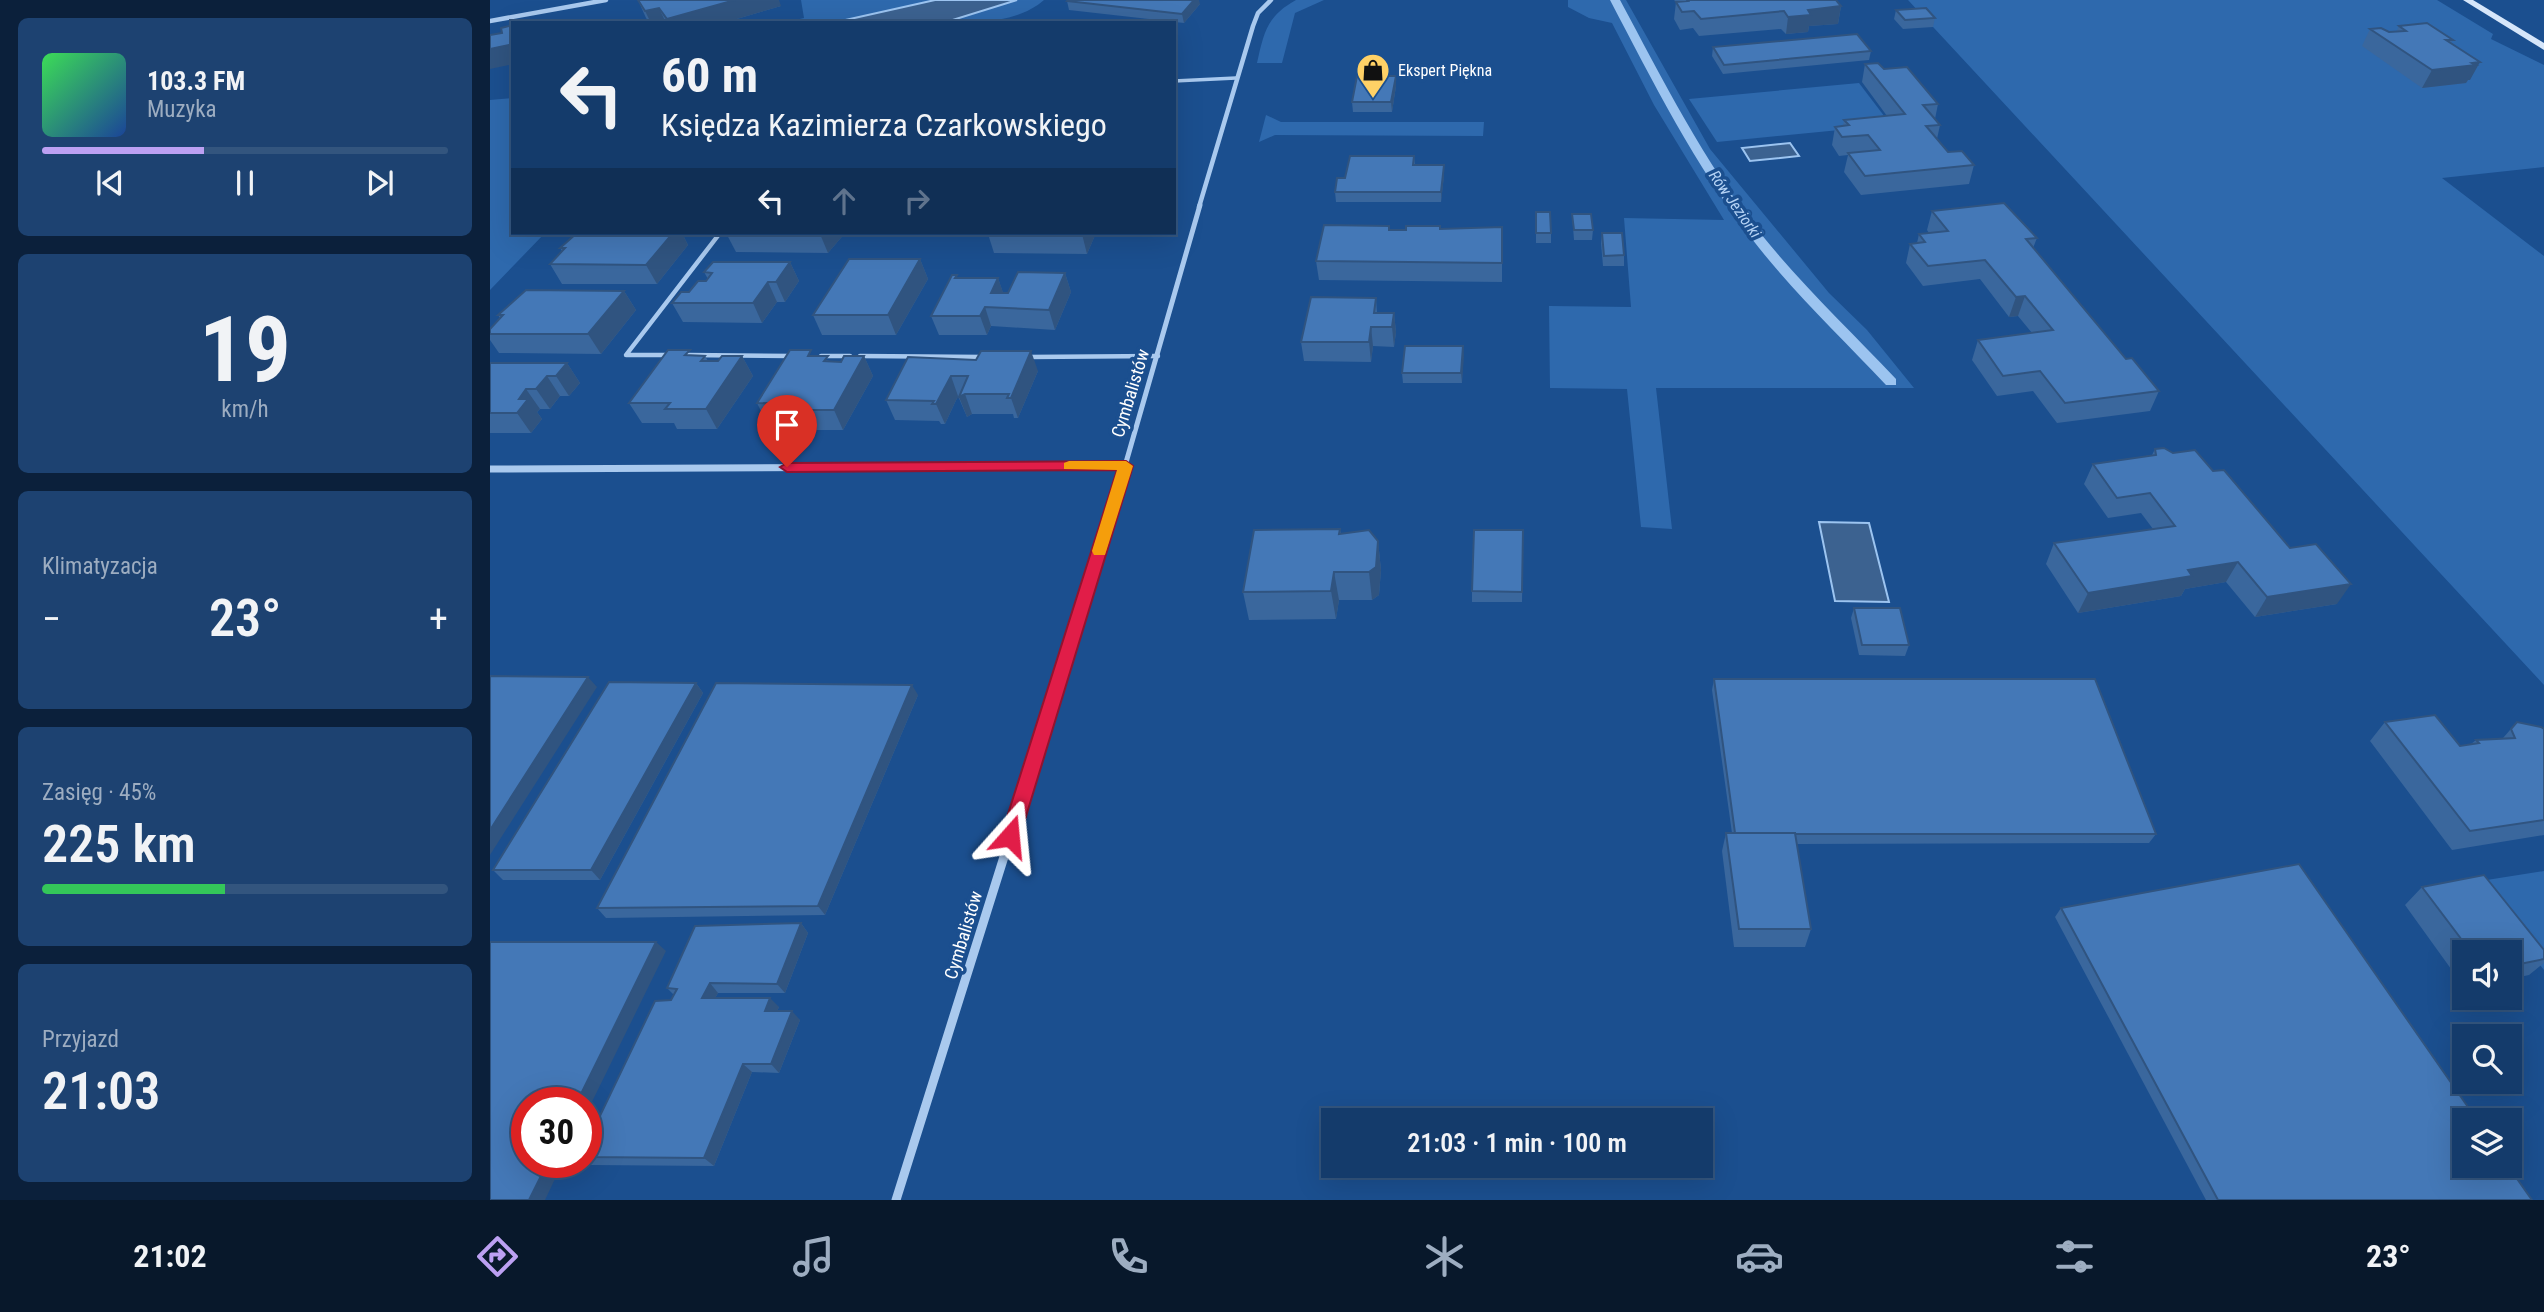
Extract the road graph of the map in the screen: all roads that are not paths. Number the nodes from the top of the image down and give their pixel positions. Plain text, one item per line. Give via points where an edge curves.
1 (606, 0) edge
2 (1271, 0) edge
3 (2466, 0) edge
4 (490, 20) edge
5 (2544, 47) edge
6 (1236, 78) junction
7 (1176, 81) edge
8 (718, 235) edge
9 (793, 356) edge
10 (807, 356) edge
11 (1158, 356) junction
12 (989, 357) edge
13 (1017, 357) edge
14 (1126, 466) junction
15 (490, 469) edge
16 (896, 1200) edge

1 - 4 street
2 - 6 street, Cymbalistów via 1258,13
3 - 5 street
6 - 7 lane
6 - 11 street, Cymbalistów
8 - 9 lane via 626,355
10 - 12 lane
11 - 13 lane
11 - 14 street, Cymbalistów
14 - 15 street
14 - 16 street, Cymbalistów

